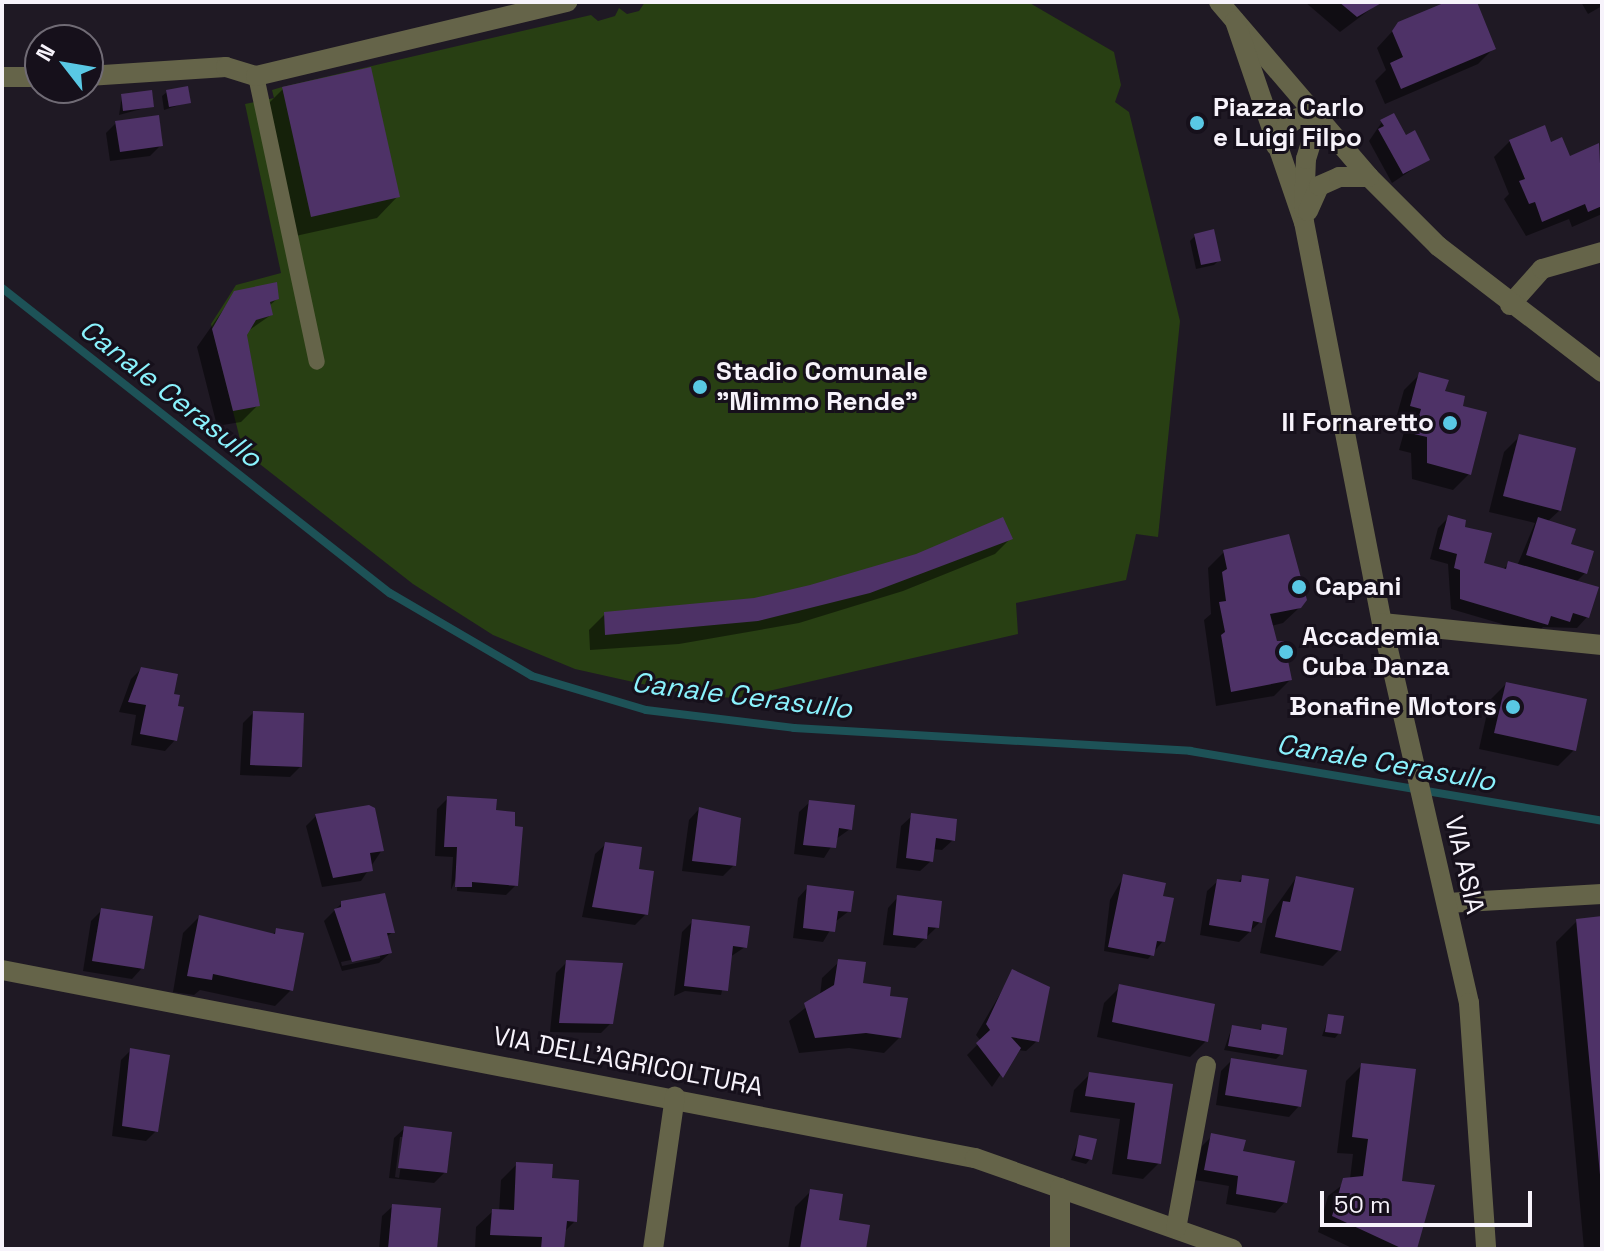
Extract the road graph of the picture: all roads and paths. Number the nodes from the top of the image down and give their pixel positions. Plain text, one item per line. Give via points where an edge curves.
1 (567, 2) edge
2 (1219, 2) edge
3 (1235, 21) junction
4 (104, 75) edge
5 (256, 76) junction
6 (2, 77) edge
7 (24, 77) edge
8 (1319, 117) junction
9 (1276, 146) junction
10 (1369, 177) junction
11 (1304, 222) junction
12 (1602, 252) edge
13 (1510, 305) junction
14 (317, 362) dead end
15 (1602, 372) edge
16 (1382, 623) junction
17 (1602, 645) edge
18 (1602, 894) edge
19 (1447, 903) junction
20 (2, 970) edge
21 (1206, 1066) dead end
22 (675, 1097) junction
23 (1060, 1188) junction
24 (1183, 1237) edge
25 (1487, 1246) edge
26 (653, 1249) edge
27 (1060, 1249) edge
28 (1232, 1249) edge

1 - 5 street
2 - 3 street
3 - 8 street
3 - 9 street, VIA ASIA
4 - 5 street via 226,67
5 - 14 lane
6 - 7 street
8 - 9 street via 1298,118 1286,126
8 - 10 street
8 - 11 street, VIA ASIA via 1306,159
9 - 11 street, VIA ASIA
10 - 11 street via 1339,177 1319,186
10 - 13 street via 1438,246
11 - 16 street, VIA ASIA
12 - 13 street via 1542,269
13 - 15 street
16 - 17 street
16 - 19 street, VIA ASIA
18 - 19 street
19 - 25 street, VIA ASIA via 1469,1003
20 - 22 street, VIA DELL'AGRICOLTURA
21 - 24 street
22 - 23 street, VIA DELL'AGRICOLTURA via 975,1158
22 - 26 street
23 - 24 street, VIA DELL'AGRICOLTURA
23 - 27 street
24 - 28 street, VIA DELL'AGRICOLTURA

